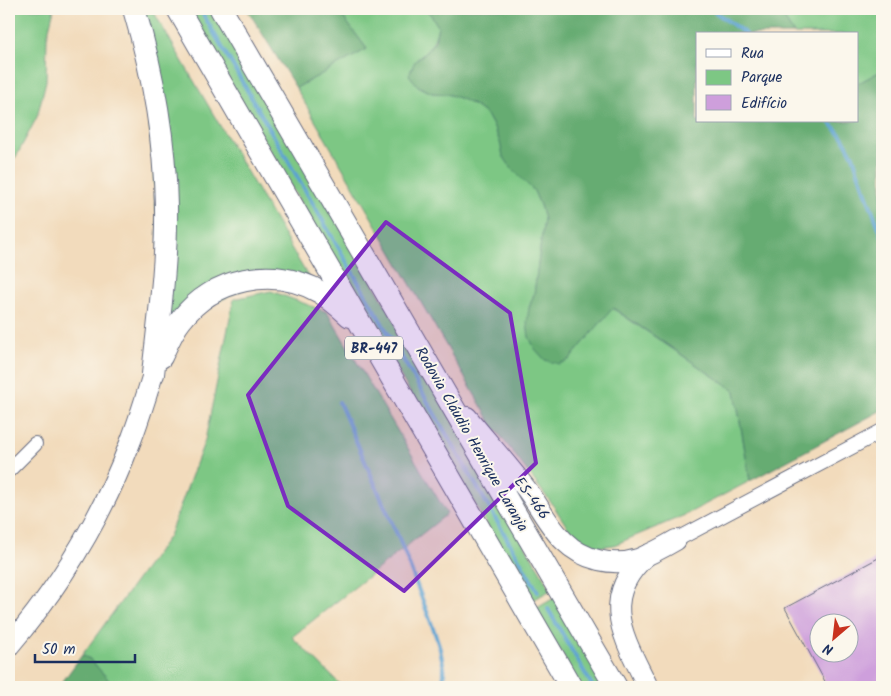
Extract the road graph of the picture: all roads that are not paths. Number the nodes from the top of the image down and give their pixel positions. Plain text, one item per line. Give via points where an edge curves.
1 (134, 9) edge
2 (178, 9) edge
3 (222, 9) edge
4 (362, 326) junction
5 (153, 374) junction
6 (442, 387) junction
7 (882, 431) edge
8 (35, 444) dead end
9 (9, 470) edge
10 (676, 540) joint
11 (647, 556) junction
12 (9, 646) edge
13 (571, 687) edge
14 (616, 687) edge
15 (648, 687) edge

1 - 5 main road via 157,105 165,174 164,277
2 - 4 main road, BR-447
3 - 6 main road, Rodovia Cláudio Henrique Laranja / BR-447
4 - 5 main road via 331,299 307,286 275,278 241,280 214,291 190,309 172,333
4 - 13 main road, BR-447
5 - 12 street via 130,443 101,509 65,571
6 - 11 street, ES-466 via 521,482 564,541 582,554 603,561 626,562
6 - 14 main road, Rodovia Cláudio Henrique Laranja / BR-447
7 - 10 street, ES-466
8 - 9 street
10 - 11 street, ES-466
11 - 15 street, ES-466 via 625,582 619,617 625,640

